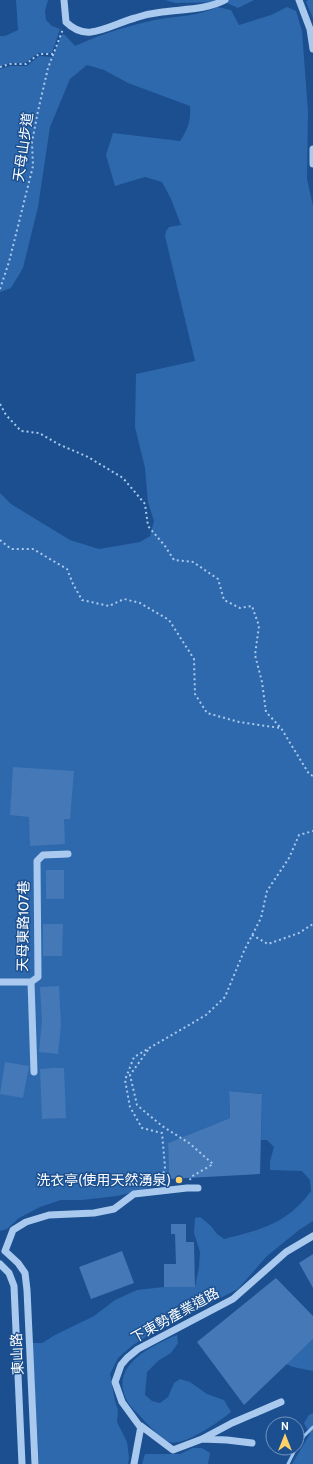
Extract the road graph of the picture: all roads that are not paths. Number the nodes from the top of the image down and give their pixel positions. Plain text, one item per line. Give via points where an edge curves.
1 (64, 0) edge
2 (225, 0) edge
3 (299, 0) edge
4 (313, 49) edge
5 (313, 149) edge
6 (313, 164) edge
7 (68, 854) dead end
8 (0, 982) edge
9 (31, 982) junction
10 (34, 1072) dead end
11 (198, 1188) dead end
12 (313, 1236) edge
13 (3, 1251) edge
14 (0, 1264) edge
15 (281, 1402) dead end
16 (141, 1426) junction
17 (202, 1439) junction
18 (252, 1443) dead end
19 (22, 1464) edge
20 (35, 1464) edge
21 (134, 1464) edge

1 - 2 street via 66,22 80,31 90,32 134,18 212,6
3 - 4 street via 310,29
5 - 6 street
7 - 9 street, 天母東路107巷 via 43,855 37,861 38,978
8 - 9 street
9 - 10 street, 天母東路107巷
11 - 13 street via 134,1194 114,1208 94,1213 49,1215 26,1222 13,1230
12 - 16 street, 下東勢產業道路 via 286,1252 233,1299 138,1349 127,1358 121,1365 115,1382 122,1402 140,1428
13 - 20 street, 東山路 via 18,1263 24,1273
14 - 19 street, 東山路 via 9,1272 14,1286
15 - 17 street
16 - 17 street, 下東勢產業道路 via 173,1450
16 - 21 street
17 - 18 street

